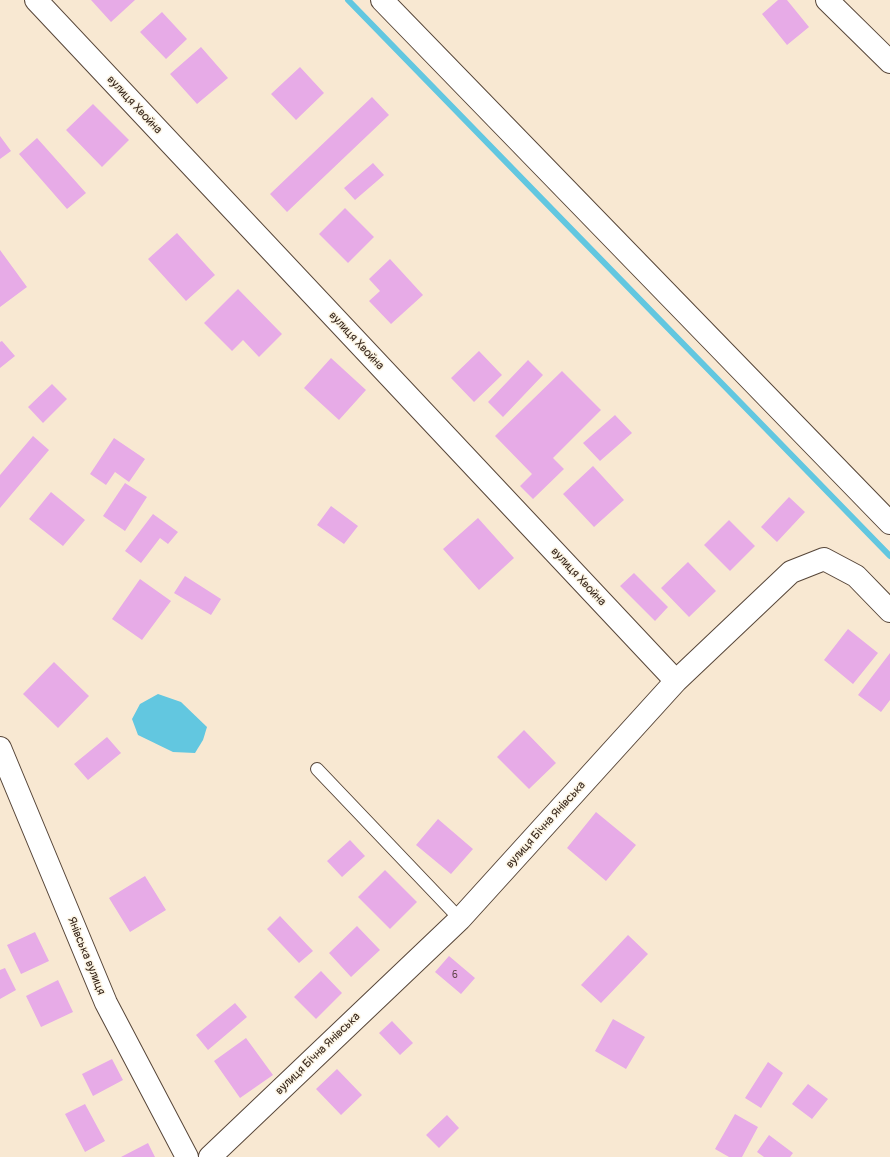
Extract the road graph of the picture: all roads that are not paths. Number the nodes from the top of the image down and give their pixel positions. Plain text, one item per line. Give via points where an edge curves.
1 (36, 0) edge
2 (382, 0) edge
3 (827, 0) edge
4 (890, 62) edge
5 (890, 522) edge
6 (890, 611) edge
7 (676, 681) junction
8 (0, 748) edge
9 (317, 769) dead end
10 (460, 919) junction
11 (187, 1157) edge
12 (210, 1157) edge

1 - 7 street, вулиця Хвойна
2 - 5 street
3 - 4 street
6 - 7 street, вулиця Бічна Янівська via 856,576 824,559 791,572
7 - 10 street, вулиця Бічна Янівська
8 - 11 street, Янівська вулиця via 106,1003
9 - 10 lane
10 - 12 street, вулиця Бічна Янівська

